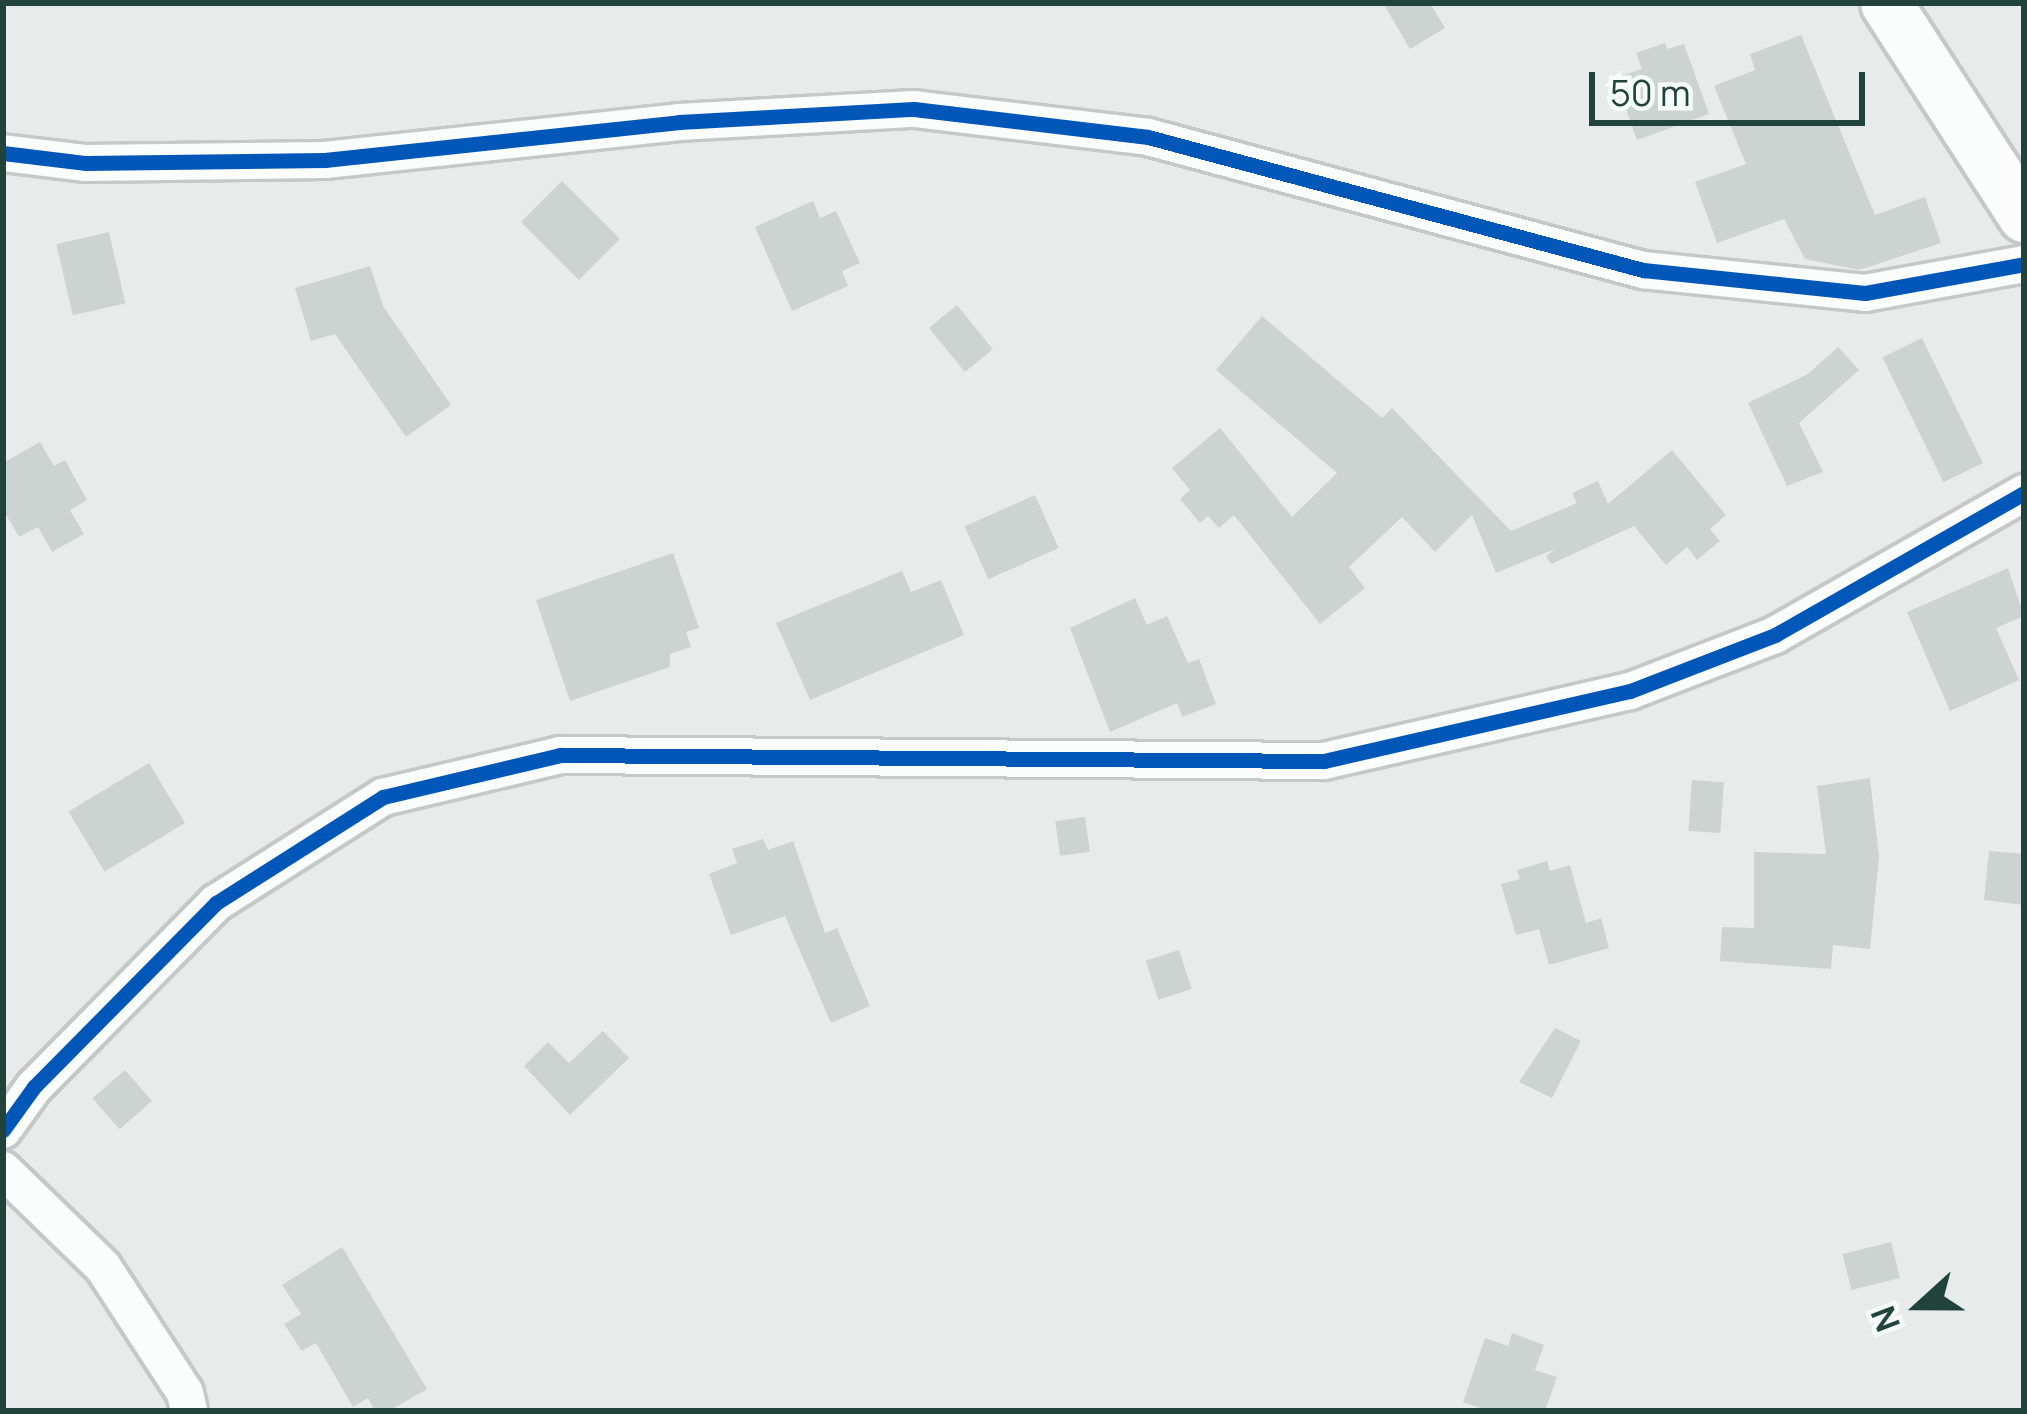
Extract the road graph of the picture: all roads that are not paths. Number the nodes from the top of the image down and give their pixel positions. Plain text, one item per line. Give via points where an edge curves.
1 (1886, 3) edge
2 (3, 152) edge
3 (2024, 216) edge
4 (2024, 264) edge
5 (2024, 493) edge
6 (3, 1130) edge
7 (3, 1170) edge
8 (189, 1411) edge

1 - 3 main road
2 - 4 street via 86,163 325,160 679,122 914,109 1148,137 1643,270 1865,293
5 - 6 street via 1775,635 1671,675 1324,761 560,755 383,797 216,903 34,1087
7 - 8 street via 104,1267

